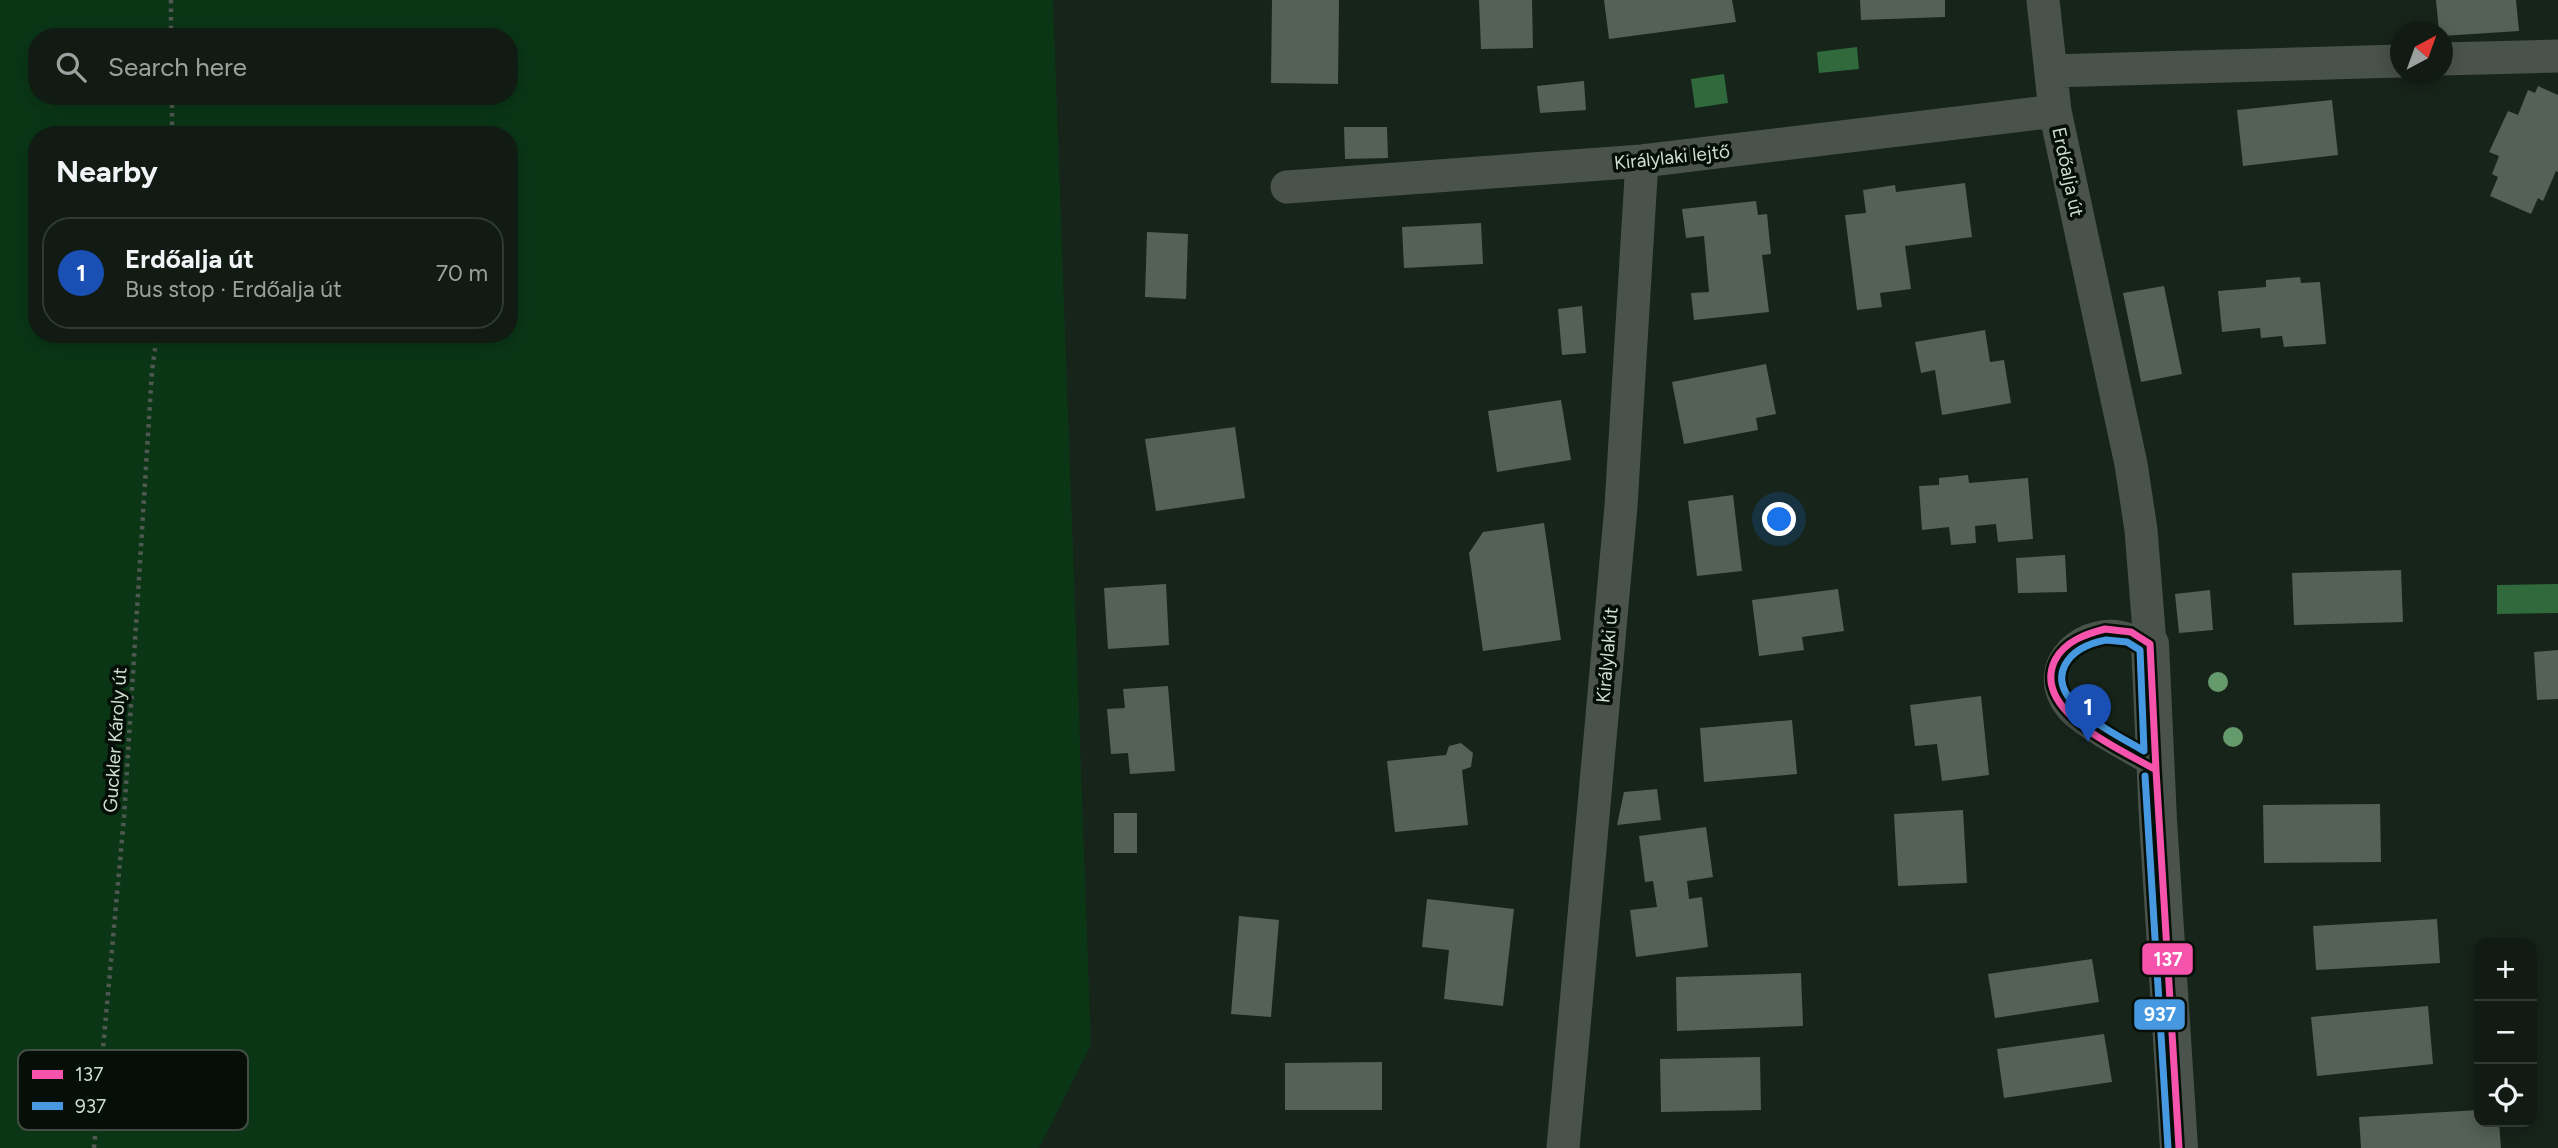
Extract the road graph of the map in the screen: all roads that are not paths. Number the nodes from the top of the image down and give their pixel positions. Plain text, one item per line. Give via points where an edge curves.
1 (2043, 0) edge
2 (2558, 56) edge
3 (2453, 60) edge
4 (2390, 61) edge
5 (2051, 71) junction
6 (2055, 111) junction
7 (1642, 162) junction
8 (1287, 187) dead end
9 (2150, 644) junction
10 (2156, 770) junction
11 (1563, 1148) edge
12 (2179, 1148) edge

1 - 5 street, Erdőalja út
2 - 3 street
4 - 5 street
5 - 6 street, Erdőalja út
6 - 7 street, Királylaki lejtő
6 - 9 street, Erdőalja út via 2131,464
7 - 8 street, Királylaki lejtő
7 - 11 street, Királylaki út via 1619,520
9 - 10 street, Erdőalja út
9 - 10 lane via 2131,632 2113,629 2085,635 2058,656 2051,682 2055,696 2073,720
10 - 12 street, Erdőalja út

